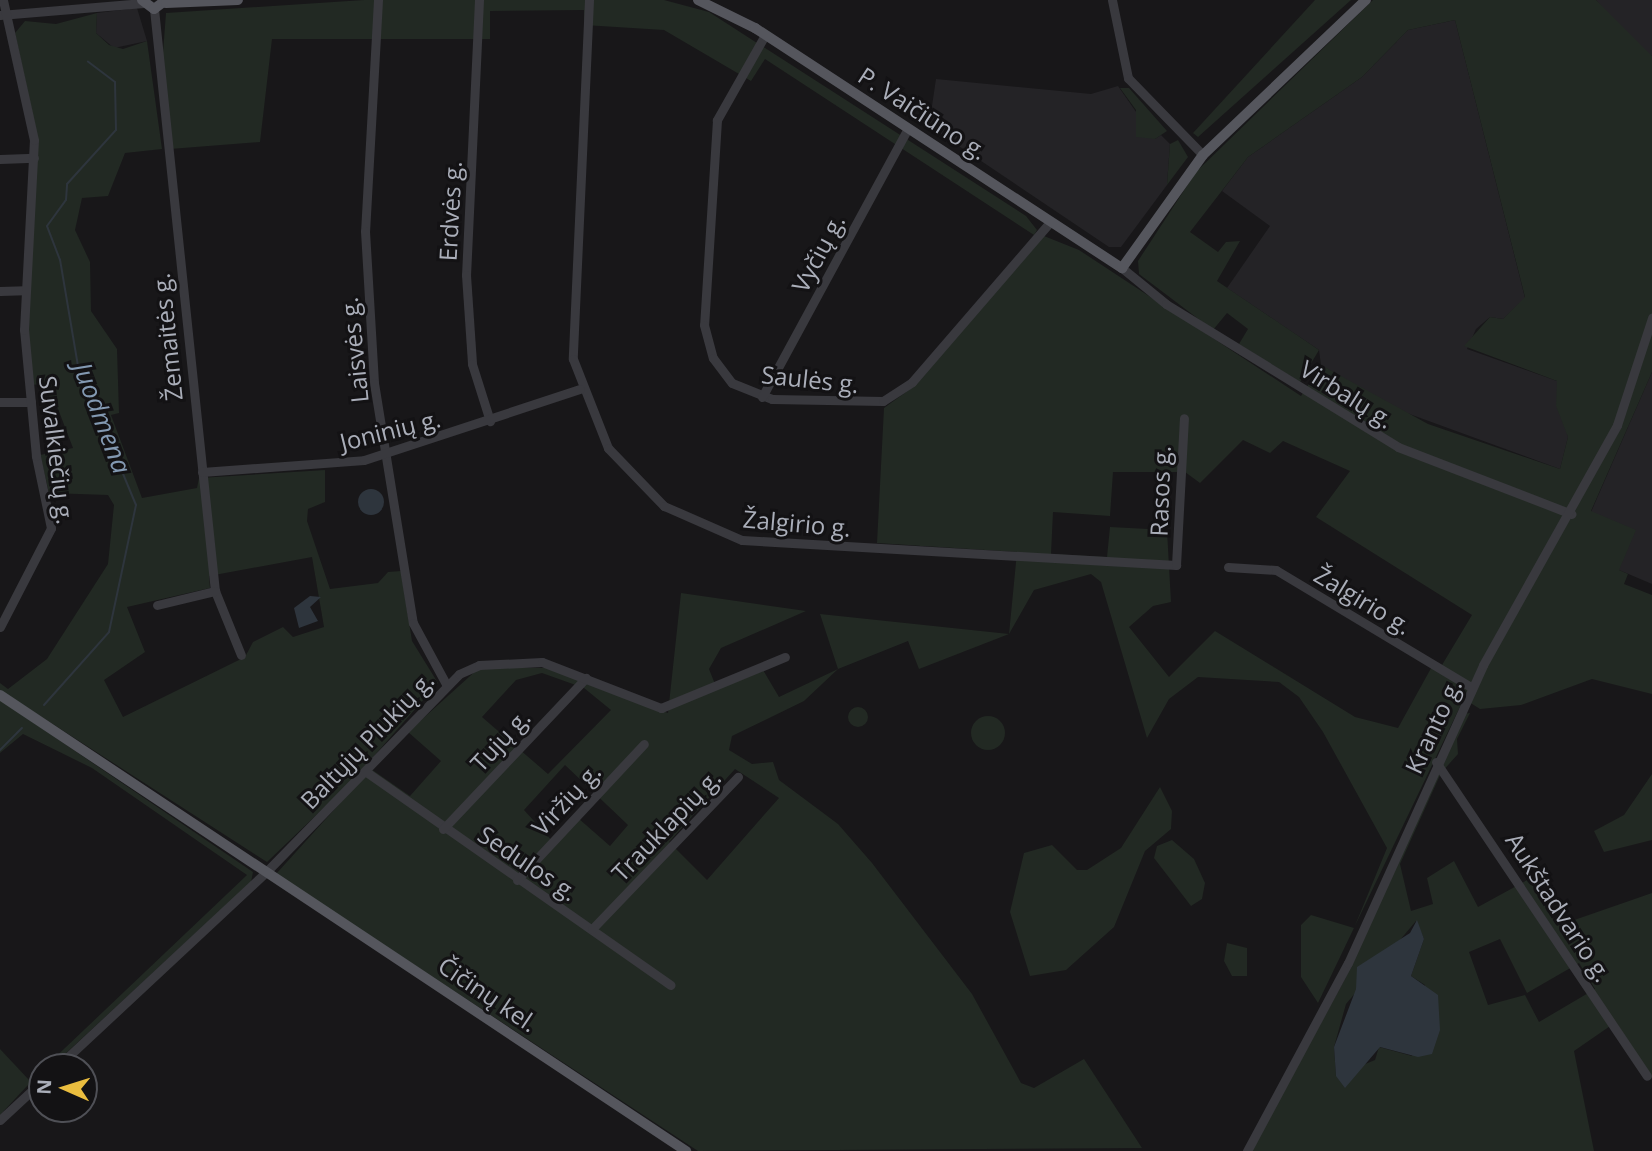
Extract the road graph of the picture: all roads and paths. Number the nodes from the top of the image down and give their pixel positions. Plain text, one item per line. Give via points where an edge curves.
1 (3, 0) edge
2 (200, 0) edge
3 (238, 0) edge
4 (378, 0) edge
5 (479, 0) edge
6 (589, 0) edge
7 (698, 0) edge
8 (1112, 0) edge
9 (1366, 0) edge
10 (117, 1) edge
11 (166, 1) edge
12 (147, 4) edge
13 (4, 15) edge
14 (765, 35) junction
15 (908, 128) junction
16 (1203, 155) junction
17 (34, 158) junction
18 (0, 159) edge
19 (1050, 222) junction
20 (1122, 268) junction
21 (24, 290) junction
22 (0, 291) edge
23 (1652, 318) edge
24 (580, 389) junction
25 (762, 397) junction
26 (0, 402) edge
27 (31, 402) junction
28 (1184, 418) dead end
29 (490, 421) junction
30 (388, 454) junction
31 (202, 472) junction
32 (1572, 514) junction
33 (1176, 565) joint
34 (1228, 567) dead end
35 (215, 591) junction
36 (157, 604) dead end
37 (2, 620) edge
38 (241, 655) dead end
39 (785, 657) dead end
40 (586, 678) junction
41 (446, 684) junction
42 (1472, 688) junction
43 (0, 695) edge
44 (644, 744) dead end
45 (1436, 762) junction
46 (365, 771) junction
47 (738, 777) dead end
48 (443, 829) junction
49 (267, 871) junction
50 (517, 880) junction
51 (592, 929) junction
52 (671, 985) dead end
53 (72, 1053) edge
54 (1647, 1076) dead end
55 (28, 1094) edge
56 (0, 1120) edge
57 (686, 1151) edge
58 (1247, 1151) edge

1 - 13 street, Suvalkiečių g.
2 - 3 main road
2 - 11 main road
4 - 30 street, Laisvės g. via 365,252 374,383
5 - 29 street, Erdvės g. via 466,275 472,364
6 - 24 street, Žalgirio g. via 572,336
7 - 14 main road, P. Vaičiūno g.
8 - 16 street via 1116,44 1132,84
9 - 16 main road
10 - 12 street
10 - 13 street
11 - 12 main road
12 - 31 street, Žemaitės g. via 154,23
13 - 17 street, Suvalkiečių g. via 33,124
14 - 15 main road, P. Vaičiūno g.
14 - 25 street, Saulės g. via 717,120 704,325 723,372
15 - 19 main road, P. Vaičiūno g.
15 - 25 street, Vyčių g.
16 - 20 main road
17 - 18 street
17 - 21 street, Suvalkiečių g.
19 - 20 main road, P. Vaičiūno g.
19 - 25 street, Saulės g. via 912,382 883,401 859,405
20 - 32 street, Virbalų g. via 1166,304 1398,447
21 - 22 street
21 - 27 street, Suvalkiečių g.
23 - 32 street, Kranto g. via 1617,425
24 - 29 street, Joninių g.
24 - 33 street, Žalgirio g. via 608,448 642,489 703,528 742,540
26 - 27 street
27 - 37 street, Suvalkiečių g. via 51,528
28 - 33 street, Rasos g.
29 - 30 street, Joninių g.
30 - 31 street, Joninių g. via 339,464
30 - 41 street, Laisvės g. via 413,623
31 - 35 street, Žemaitės g.
32 - 42 street, Kranto g.
34 - 42 street, Žalgirio g. via 1276,570
35 - 36 street
35 - 38 street, Žemaitės g.
39 - 40 street, Baltųjų Plukių g. via 662,708
40 - 41 street, Baltųjų Plukių g. via 530,661 479,665
40 - 48 street, Tujų g.
41 - 46 street, Baltųjų Plukių g.
42 - 45 street, Kranto g.
43 - 49 main road, Čičinų kel.
44 - 50 street, Viržių g.
45 - 54 street, Aukštadvario g.
45 - 58 street, Kranto g. via 1348,963
46 - 48 street, Sedulos g.
46 - 49 street, Baltųjų Plukių g.
47 - 51 street, Trauklapių g.
48 - 50 street, Sedulos g.
49 - 53 street, Baltųjų Plukių g.
49 - 57 main road, Čičinų kel.
50 - 51 street, Sedulos g.
51 - 52 street, Sedulos g.
55 - 56 street

